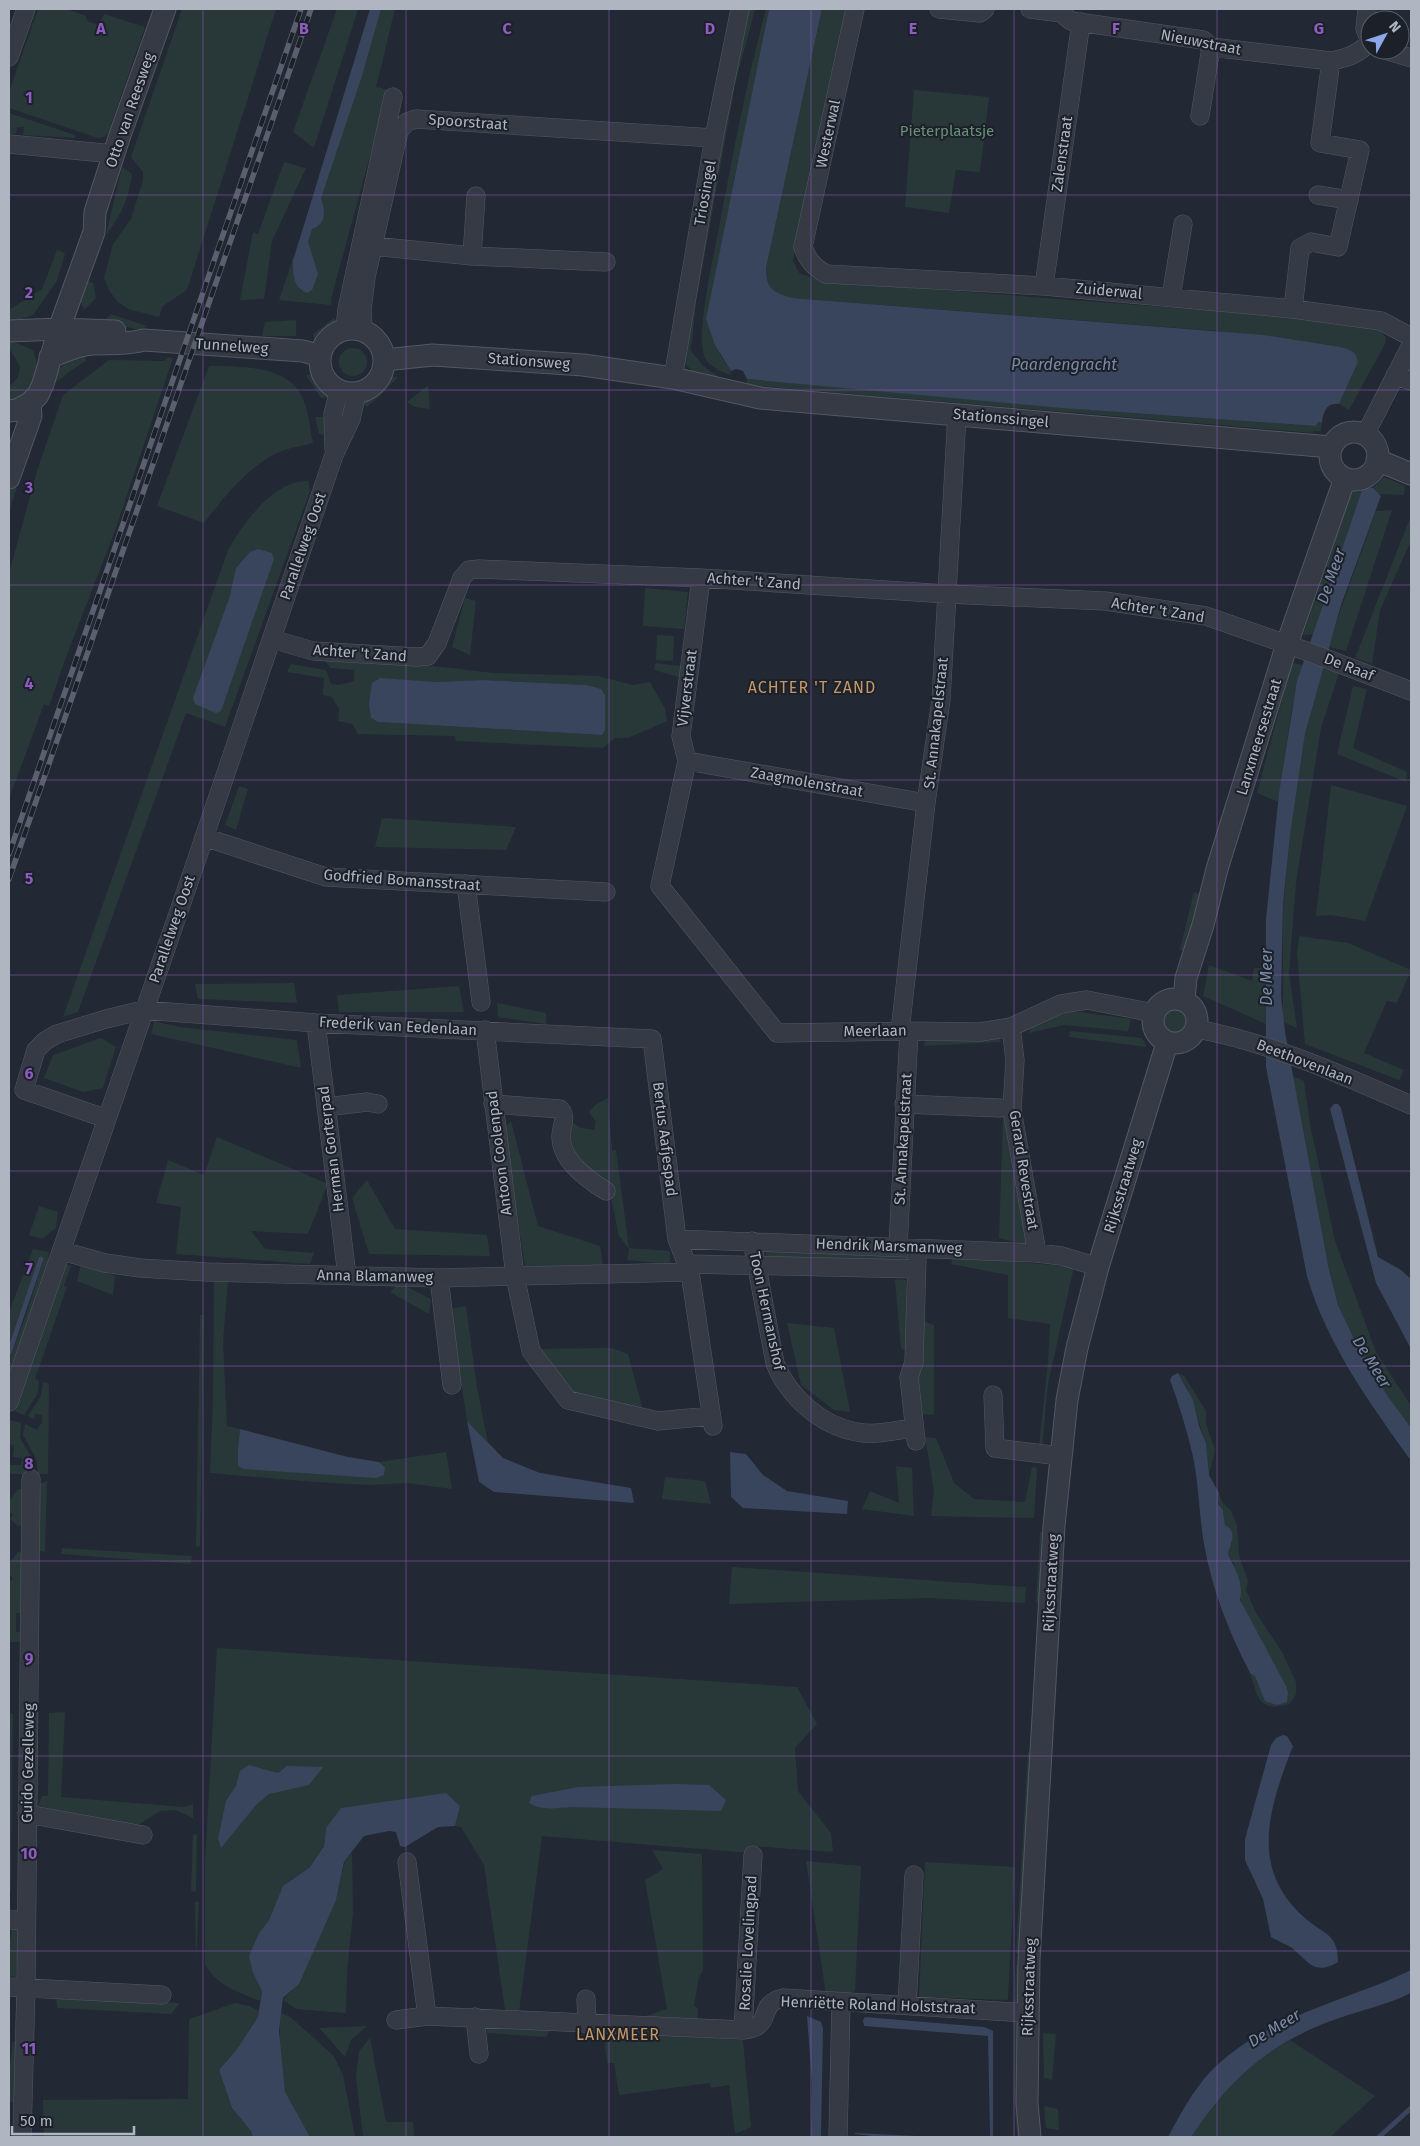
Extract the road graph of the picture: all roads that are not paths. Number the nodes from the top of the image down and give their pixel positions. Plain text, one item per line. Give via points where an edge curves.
1 (26, 9) edge
2 (165, 9) edge
3 (740, 9) edge
4 (855, 9) edge
5 (939, 9) edge
6 (985, 9) edge
7 (1030, 9) edge
8 (1081, 22) junction
9 (1211, 47) junction
10 (1360, 51) edge
11 (9, 57) edge
12 (1332, 60) junction
13 (394, 97) dead end
14 (1200, 116) dead end
15 (714, 138) junction
16 (9, 144) edge
17 (114, 154) junction
18 (1318, 195) dead end
19 (476, 196) dead end
20 (1349, 200) junction
21 (95, 212) junction
22 (1183, 224) dead end
23 (373, 246) junction
24 (472, 256) junction
25 (808, 258) joint
26 (606, 262) dead end
27 (1044, 286) junction
28 (1171, 297) junction
29 (69, 300) junction
30 (1293, 309) junction
31 (59, 329) junction
32 (35, 330) junction
33 (93, 330) junction
34 (354, 330) junction
35 (9, 331) edge
36 (1411, 338) edge
37 (144, 340) junction
38 (1411, 345) edge
39 (320, 356) junction
40 (50, 357) junction
41 (384, 360) junction
42 (673, 378) junction
43 (1403, 378) edge
44 (348, 392) junction
45 (30, 403) junction
46 (9, 411) edge
47 (957, 414) junction
48 (1365, 434) junction
49 (1331, 447) junction
50 (1377, 460) junction
51 (1411, 474) edge
52 (9, 478) edge
53 (1345, 478) junction
54 (701, 578) junction
55 (947, 594) junction
56 (272, 639) junction
57 (1296, 648) junction
58 (1411, 691) edge
59 (687, 761) junction
60 (926, 802) junction
61 (204, 837) junction
62 (466, 884) junction
63 (660, 886) joint
64 (606, 892) dead end
65 (1184, 1000) junction
66 (481, 1002) dead end
67 (143, 1010) junction
68 (1154, 1013) junction
69 (316, 1023) junction
70 (1011, 1027) junction
71 (1197, 1029) junction
72 (485, 1030) junction
73 (904, 1031) junction
74 (652, 1039) joint
75 (1167, 1043) junction
76 (378, 1104) dead end
77 (493, 1104) junction
78 (904, 1104) junction
79 (1411, 1104) edge
80 (326, 1106) junction
81 (1000, 1108) dead end
82 (107, 1119) junction
83 (606, 1191) dead end
84 (678, 1239) junction
85 (752, 1241) junction
86 (898, 1247) junction
87 (917, 1249) junction
88 (62, 1251) junction
89 (1037, 1253) junction
90 (757, 1267) junction
91 (1098, 1267) junction
92 (690, 1268) junction
93 (916, 1269) junction
94 (347, 1276) junction
95 (514, 1276) junction
96 (439, 1278) junction
97 (452, 1385) dead end
98 (993, 1395) dead end
99 (9, 1402) edge
100 (712, 1421) joint
101 (1060, 1456) junction
102 (31, 1479) dead end
103 (28, 1814) junction
104 (142, 1835) dead end
105 (753, 1855) dead end
106 (407, 1862) dead end
107 (914, 1875) dead end
108 (9, 1920) edge
109 (26, 1920) junction
110 (17, 1988) edge
111 (162, 1995) dead end
112 (586, 1999) dead end
113 (841, 2003) junction
114 (907, 2006) junction
115 (1028, 2013) junction
116 (427, 2016) junction
117 (475, 2017) junction
118 (396, 2020) dead end
119 (587, 2024) junction
120 (743, 2030) junction
121 (479, 2054) dead end
122 (22, 2137) edge
123 (838, 2137) edge
124 (1030, 2137) edge

1 - 11 street
2 - 17 street, Otto van Reesweg
3 - 15 street, Triosingel
4 - 25 street, Westerwal via 803,248
5 - 6 street via 980,13
7 - 8 street, Nieuwstraat via 1061,13 1071,21
8 - 9 street, Nieuwstraat via 1203,40
8 - 27 street, Zalenstraat
9 - 12 street, Nieuwstraat
9 - 14 street
10 - 12 street, Nieuwstraat via 1347,58
12 - 20 street via 1320,143 1360,150
13 - 34 street via 347,309
15 - 23 street, Spoorstraat via 416,119 406,122 399,131
15 - 42 street, Triosingel
16 - 17 street
17 - 21 street, Otto van Reesweg
18 - 20 street
19 - 24 street
20 - 30 street via 1338,247 1312,242 1300,248
21 - 29 street, Otto van Reesweg via 94,232
21 - 32 street, Otto van Reesweg via 85,226 49,317
22 - 28 street
23 - 24 street
23 - 34 street, Spoorstraat via 362,310
24 - 26 street
25 - 27 street, Zuiderwal via 814,267 826,274
27 - 28 street, Zuiderwal
28 - 30 street, Zuiderwal
29 - 31 street, Otto van Reesweg
29 - 33 street via 83,322
30 - 36 street, Zuiderwal via 1381,321
31 - 32 street, Tunnelweg
31 - 33 street, Tunnelweg
31 - 40 street, Otto van Reesweg
32 - 35 street, Tunnelweg
32 - 40 street
33 - 37 street, Tunnelweg via 127,332
34 - 39 street via 328,339
34 - 41 street via 378,342
37 - 39 street, Tunnelweg via 294,350
37 - 40 street, Tunnelweg via 126,345 92,344
38 - 43 street
39 - 44 street via 320,367 330,385
40 - 45 street, Otto van Reesweg via 43,384
41 - 42 street, Stationsweg via 433,355 583,365
41 - 44 street via 379,378 366,390
42 - 47 street, Stationssingel via 760,398
43 - 48 street
44 - 56 street, Parallelweg Oost via 334,414 334,455
45 - 46 street
45 - 52 street via 31,416
47 - 49 street, Stationssingel
47 - 55 street, St. Annakapelstraat
48 - 49 street via 1345,433
48 - 50 street via 1376,448
49 - 53 street via 1333,468
50 - 51 street
50 - 53 street via 1363,478
53 - 57 street, Lanxmeersestraat
54 - 55 street, Achter 't Zand
54 - 56 street, Achter 't Zand via 469,570 462,578 437,643 428,656 313,651
54 - 59 street, Vijverstraat via 681,736
55 - 57 street, Achter 't Zand via 1105,601 1206,616
55 - 60 street, St. Annakapelstraat via 941,700
56 - 61 street, Parallelweg Oost
57 - 58 street, De Raaf
57 - 65 street, Lanxmeersestraat via 1217,869 1186,978
59 - 60 street, Zaagmolenstraat
59 - 63 street, Vijverstraat
60 - 73 street, St. Annakapelstraat
61 - 62 street, Godfried Bomansstraat via 326,878
61 - 67 street, Parallelweg Oost
62 - 64 street, Godfried Bomansstraat
62 - 66 street
63 - 73 street, Meerlaan via 777,1032
65 - 68 street via 1172,998 1161,1003
65 - 71 street via 1198,1017
67 - 69 street, Frederik van Eedenlaan
67 - 82 street, Parallelweg Oost
67 - 82 street, Frederik van Eedenlaan via 57,1034 36,1050 24,1090
68 - 70 street, Meerlaan via 1087,1000 1062,1004
68 - 75 street via 1152,1025 1157,1036
69 - 72 street, Frederik van Eedenlaan
69 - 80 street, Herman Gorterpad
70 - 73 street, Meerlaan via 980,1032
70 - 89 street, Gerard Revestraat via 1015,1060 1012,1109
71 - 75 street via 1184,1042
71 - 79 street, Beethovenlaan via 1260,1044
72 - 74 street, Frederik van Eedenlaan
72 - 77 street, Antoon Coolenpad
73 - 78 street, St. Annakapelstraat
74 - 84 street, Bertus Aafjespad
75 - 91 street, Rijksstraatweg
76 - 80 street
77 - 83 street via 560,1109 565,1116 561,1136 570,1159 587,1179
77 - 95 street, Antoon Coolenpad
78 - 81 street
78 - 86 street, St. Annakapelstraat
80 - 94 street, Herman Gorterpad
82 - 88 street, Parallelweg Oost
84 - 85 street, Hendrik Marsmanweg
84 - 92 street, Bertus Aafjespad
85 - 86 street, Hendrik Marsmanweg
85 - 90 street, Toon Hermanshof
86 - 87 street, Hendrik Marsmanweg
87 - 89 street, Hendrik Marsmanweg
87 - 93 street
88 - 94 street, Anna Blamanweg via 105,1263 140,1268
88 - 99 street, Parallelweg Oost
89 - 91 street, Hendrik Marsmanweg via 1062,1256
90 - 92 street, Hendrik Marsmanweg
90 - 93 street, Hendrik Marsmanweg
90 - 93 street, Toon Hermanshof via 775,1363 781,1377 797,1397 816,1414 857,1432 915,1435 908,1377 914,1362
91 - 101 street, Rijksstraatweg via 1068,1392
92 - 95 street, Anna Blamanweg via 629,1275
92 - 100 street, Bertus Aafjespad
94 - 96 street, Anna Blamanweg
95 - 96 street, Anna Blamanweg
95 - 100 street, Antoon Coolenpad via 531,1351 568,1400 658,1421
96 - 97 street
98 - 101 street via 995,1448
101 - 115 street, Rijksstraatweg via 1040,1756
102 - 103 street, Guido Gezelleweg
103 - 104 street
103 - 109 street, Guido Gezelleweg
105 - 120 street, Rosalie Lovelingpad
106 - 116 street
107 - 114 street
108 - 109 street
109 - 110 street, Guido Gezelleweg
110 - 111 street
110 - 122 street, Guido Gezelleweg
112 - 119 street
113 - 114 street, Henriëtte Roland Holststraat
113 - 120 street, Henriëtte Roland Holststraat via 783,1998 768,2006 763,2023 758,2027
113 - 123 street
114 - 115 street, Henriëtte Roland Holststraat
115 - 124 street, Rijksstraatweg
116 - 117 street, Henriëtte Roland Holststraat
116 - 118 street, Henriëtte Roland Holststraat
117 - 119 street, Henriëtte Roland Holststraat
117 - 121 street
119 - 120 street, Henriëtte Roland Holststraat

